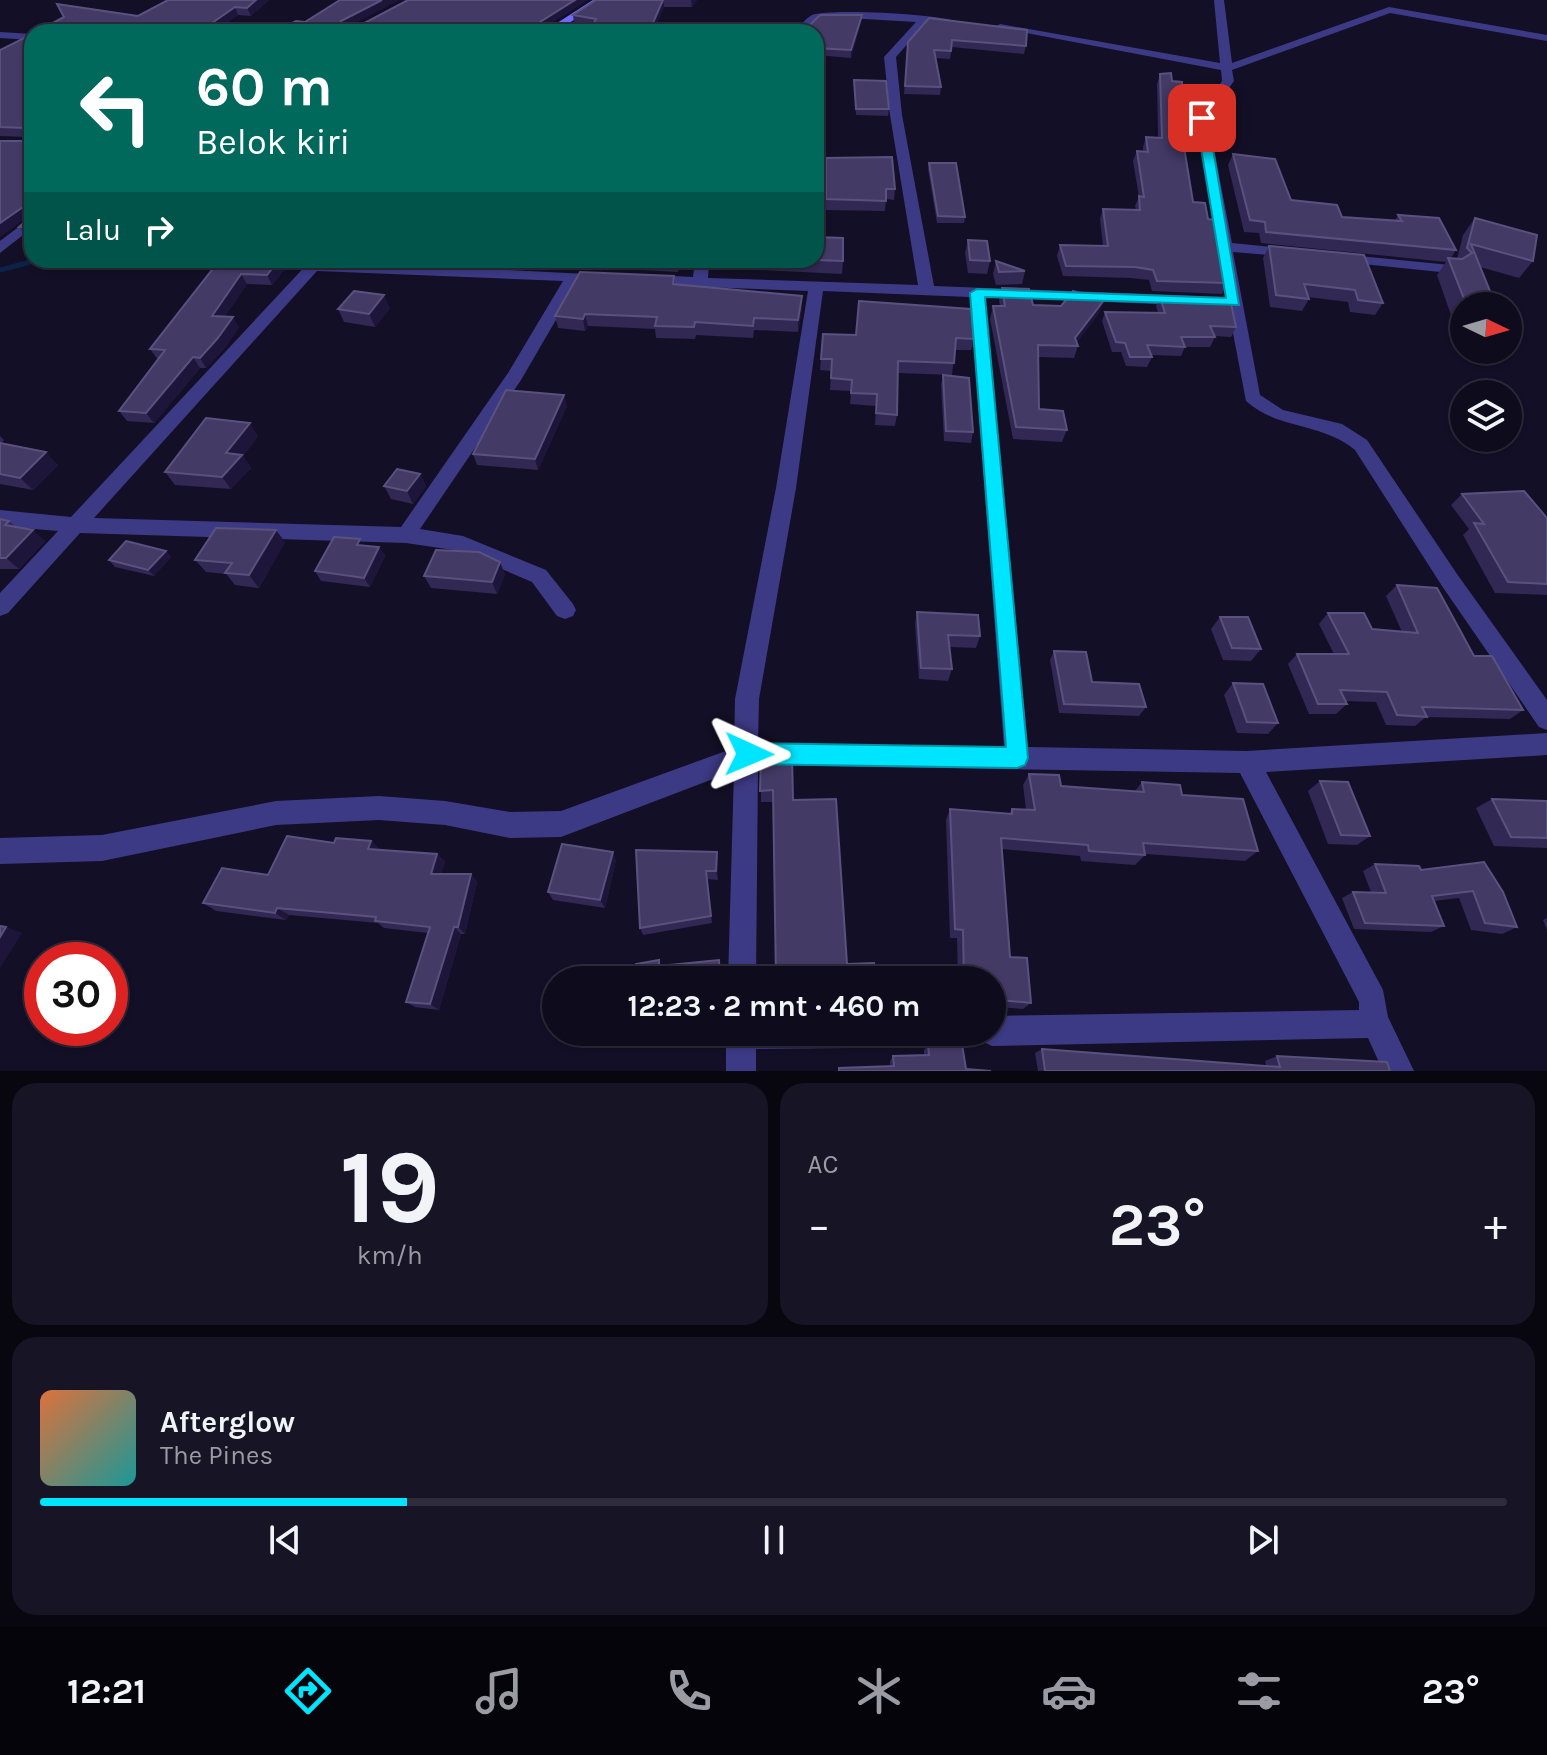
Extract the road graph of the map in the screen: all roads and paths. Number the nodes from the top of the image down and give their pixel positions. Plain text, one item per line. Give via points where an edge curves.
1 (600, 0) edge
2 (1219, 0) edge
3 (924, 19) junction
4 (965, 23) edge
5 (561, 24) edge
6 (808, 24) edge
7 (993, 26) edge
8 (0, 35) edge
9 (24, 36) edge
10 (1547, 38) edge
11 (1228, 68) junction
12 (824, 161) edge
13 (874, 161) edge
14 (24, 228) edge
15 (1224, 247) junction
16 (0, 249) edge
17 (311, 268) edge
18 (408, 268) edge
19 (701, 268) edge
20 (1450, 269) edge
21 (573, 277) junction
22 (700, 282) junction
23 (816, 287) junction
24 (927, 292) junction
25 (977, 293) junction
26 (1234, 302) junction
27 (0, 518) edge
28 (73, 525) junction
29 (406, 535) junction
30 (0, 607) edge
31 (565, 610) dead end
32 (1547, 719) edge
33 (1547, 744) edge
34 (749, 754) junction
35 (1017, 758) junction
36 (1247, 762) junction
37 (0, 851) edge
38 (742, 966) edge
39 (1374, 1019) junction
40 (1006, 1031) edge
41 (741, 1046) edge
42 (741, 1071) edge
43 (1399, 1071) edge

1 - 5 street
2 - 11 street
3 - 4 street
3 - 6 street via 831,14
3 - 24 street via 890,57 896,160
7 - 11 street
8 - 9 street
10 - 11 street via 1389,10
11 - 15 street via 1228,81 1202,118
12 - 13 street
14 - 16 street
15 - 20 street
15 - 26 street
17 - 28 street
18 - 21 street
19 - 22 street
21 - 22 street
21 - 29 street via 515,376
22 - 23 street
23 - 24 street
23 - 34 street via 747,699
24 - 25 street
25 - 26 street
25 - 35 street
26 - 32 street via 1252,397 1273,415 1327,426 1359,443
27 - 28 street
28 - 29 street
28 - 30 street
29 - 31 street via 463,544 539,576
33 - 36 street
34 - 35 street
34 - 37 street via 561,824 510,825 379,808 276,813 102,848
34 - 38 street
35 - 36 street
36 - 39 street via 1373,1000
39 - 40 street via 1363,1025
39 - 43 street
41 - 42 street

